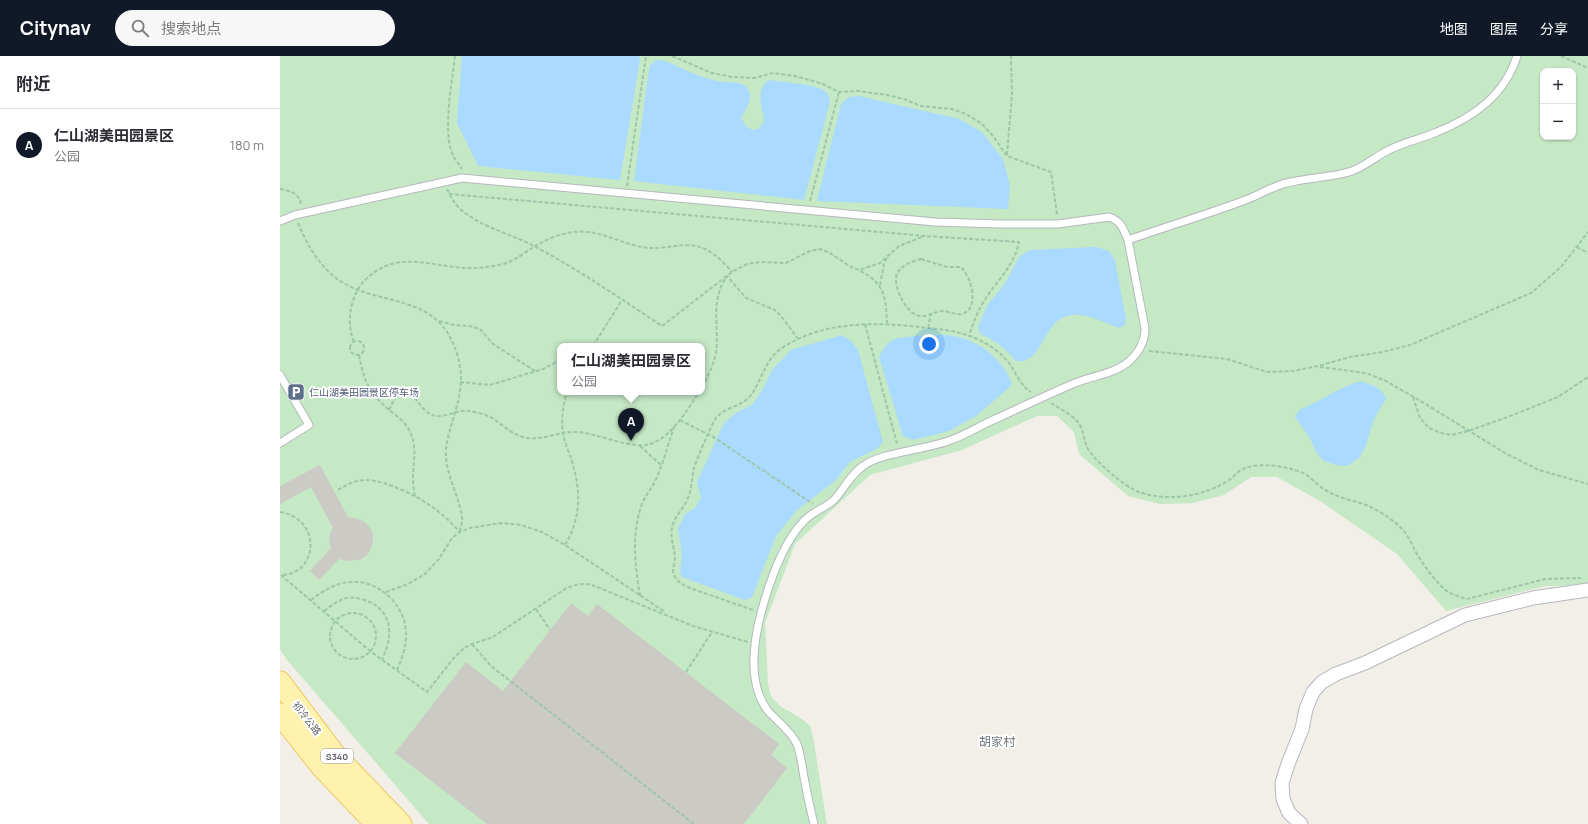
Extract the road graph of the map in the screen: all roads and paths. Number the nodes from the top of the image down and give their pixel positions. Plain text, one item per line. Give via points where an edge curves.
1 (455, 56) edge
2 (646, 56) edge
3 (672, 56) edge
4 (1011, 56) edge
5 (1517, 56) edge
6 (1561, 56) edge
7 (1588, 68) edge
8 (839, 92) junction
9 (1007, 156) junction
10 (469, 178) junction
11 (444, 181) junction
12 (280, 189) edge
13 (626, 193) junction
14 (449, 194) junction
15 (807, 210) junction
16 (304, 213) junction
17 (295, 215) junction
18 (280, 221) edge
19 (1058, 224) junction
20 (1588, 232) edge
21 (925, 236) junction
22 (1128, 240) junction
23 (534, 246) junction
24 (1576, 247) junction
25 (1588, 253) edge
26 (889, 254) junction
27 (859, 270) junction
28 (732, 272) junction
29 (727, 276) junction
30 (880, 285) junction
31 (357, 290) junction
32 (622, 300) junction
33 (931, 314) junction
34 (437, 321) junction
35 (887, 323) junction
36 (866, 324) junction
37 (928, 328) junction
38 (969, 335) junction
39 (798, 339) junction
40 (354, 342) junction
41 (595, 343) edge
42 (1139, 350) junction
43 (359, 355) junction
44 (557, 361) edge
45 (1318, 366) junction
46 (535, 371) junction
47 (280, 376) edge
48 (1588, 377) edge
49 (460, 382) junction
50 (705, 382) edge
51 (566, 395) edge
52 (697, 395) edge
53 (1413, 397) junction
54 (1043, 398) junction
55 (389, 410) junction
56 (455, 412) junction
57 (680, 420) junction
58 (674, 426) junction
59 (1468, 431) junction
60 (563, 433) junction
61 (709, 434) junction
62 (280, 443) edge
63 (640, 446) junction
64 (900, 453) junction
65 (661, 465) junction
66 (1588, 484) edge
67 (338, 490) dead end
68 (415, 497) junction
69 (808, 500) dead end
70 (280, 512) edge
71 (460, 532) junction
72 (565, 545) junction
73 (281, 575) edge
74 (1588, 577) edge
75 (1588, 590) edge
76 (386, 592) junction
77 (640, 596) junction
78 (311, 600) junction
79 (536, 609) junction
80 (324, 612) junction
81 (762, 613) junction
82 (668, 614) junction
83 (336, 621) junction
84 (550, 630) dead end
85 (712, 632) junction
86 (472, 644) junction
87 (755, 644) junction
88 (370, 650) junction
89 (382, 659) junction
90 (397, 670) junction
91 (686, 672) dead end
92 (280, 682) edge
93 (280, 714) edge
94 (376, 824) edge
95 (401, 824) edge
96 (694, 824) edge
97 (814, 824) edge
98 (1301, 824) edge

1 - 10 path via 448,138 452,153
2 - 13 path
3 - 8 path via 712,73 754,78 773,73 795,76 823,84
4 - 9 path via 1012,94
5 - 22 lane via 1513,70 1501,89 1484,106 1438,132 1388,150 1354,171 1287,183
6 - 7 path
8 - 9 path via 887,95 921,106 952,109 966,114 982,124
8 - 15 path
9 - 19 path via 1051,172
10 - 11 lane
10 - 13 lane
11 - 14 path
11 - 16 lane
12 - 16 path via 296,194
13 - 15 lane
14 - 21 path
14 - 23 path via 467,214 481,223
15 - 19 lane via 935,222
16 - 17 lane
17 - 18 lane
17 - 31 path via 304,238 317,258 330,273
19 - 22 lane via 1109,217 1123,226
20 - 24 path
21 - 26 path via 898,246
21 - 38 path via 1019,242 1016,255 985,299
22 - 42 lane via 1145,328 1145,336
23 - 28 path via 570,232 599,233 650,248 694,245 707,250
23 - 31 path via 509,262 484,267 464,269 415,261 390,263 364,280
23 - 32 path via 589,277
24 - 25 path
24 - 45 path via 1561,267 1531,293 1410,345
26 - 27 path via 880,263
26 - 30 path via 884,264
27 - 28 path via 821,250 810,251 786,263 747,264
27 - 30 path
28 - 29 path
29 - 32 path via 662,326
29 - 39 path via 746,298 775,310
29 - 50 path via 717,302 716,353
30 - 35 path
31 - 34 path via 416,307
31 - 40 path via 350,319
32 - 41 path
33 - 33 path via 919,316 902,302 896,279 901,268 910,262 921,259 947,267 961,267 965,271 973,294 970,307 960,314 942,311
33 - 37 path
34 - 46 path via 480,329 493,344
34 - 49 path via 442,324 452,340 458,355
35 - 36 path
35 - 37 path
36 - 39 path via 844,325
36 - 64 path
37 - 38 path
38 - 54 path via 999,352 1027,390
39 - 61 path via 780,349 769,361 751,396 745,402 722,412
40 - 43 path via 350,350 353,354
40 - 43 path via 361,342 364,346
42 - 45 path via 1228,359 1267,372 1293,371
42 - 54 lane via 1126,364
43 - 55 path via 368,386
44 - 46 path
45 - 53 path via 1366,372
46 - 49 path via 490,385
47 - 62 lane via 309,425
48 - 59 path via 1558,397
49 - 56 path
51 - 60 path via 563,403
52 - 57 path
53 - 59 path
53 - 59 path via 1420,418 1429,428 1452,435
54 - 64 lane via 951,440
54 - 74 path via 1076,420 1083,431 1087,447 1094,456 1119,481 1138,492 1183,497 1210,490 1244,468 1257,465 1293,469 1306,475 1330,493 1368,506 1391,519 1404,531 1420,560 1445,591 1455,595 1466,599 1545,579
55 - 56 path via 396,397 403,393 412,395 421,407 436,416
55 - 68 path via 409,429 414,444
56 - 60 path via 467,410 491,418 522,437 545,438
56 - 71 path via 446,450 447,465 462,518
57 - 58 path
57 - 61 path
58 - 63 path via 662,438
58 - 65 path
59 - 66 path via 1539,470
60 - 63 path via 597,435
60 - 72 path via 576,476 579,497 576,518
61 - 69 path
61 - 81 path via 694,468 690,494 672,526 675,558 673,571 676,578 687,587
63 - 65 path
64 - 81 lane via 863,466 834,500 804,521 786,546
65 - 77 path via 642,505 636,530 634,549
67 - 68 path via 347,484 365,480 382,483
68 - 71 path via 435,508
70 - 73 path via 298,518 306,526 311,545 309,555 303,564 295,572
71 - 72 path via 501,523 521,525 542,532
71 - 76 path via 452,538 426,574
72 - 77 path
73 - 78 path
75 - 98 street via 1533,598 1465,615 1322,682 1313,692 1306,709 1302,729 1282,783 1283,799 1289,813
76 - 78 path via 362,582 350,582 336,585
76 - 90 path via 399,609 406,634 402,659
77 - 82 path
78 - 80 path
79 - 82 path via 565,589 584,583
79 - 84 path
79 - 86 path via 493,637
80 - 83 path
80 - 89 path via 346,598 358,598 380,609 386,618 390,638
81 - 87 lane
82 - 85 path
83 - 88 path
83 - 88 path via 352,613 366,617 371,622 375,636
83 - 88 path via 330,632 330,639 337,652 350,659 365,655
85 - 87 path
85 - 91 path
86 - 90 path via 453,659 427,692
86 - 96 path via 491,666
87 - 97 lane via 755,677 759,695 768,710 796,743
88 - 89 path
89 - 90 path
92 - 95 main road, 祁冷公路 / S340 via 335,755
93 - 94 main road, 祁冷公路 / S340 via 321,766

